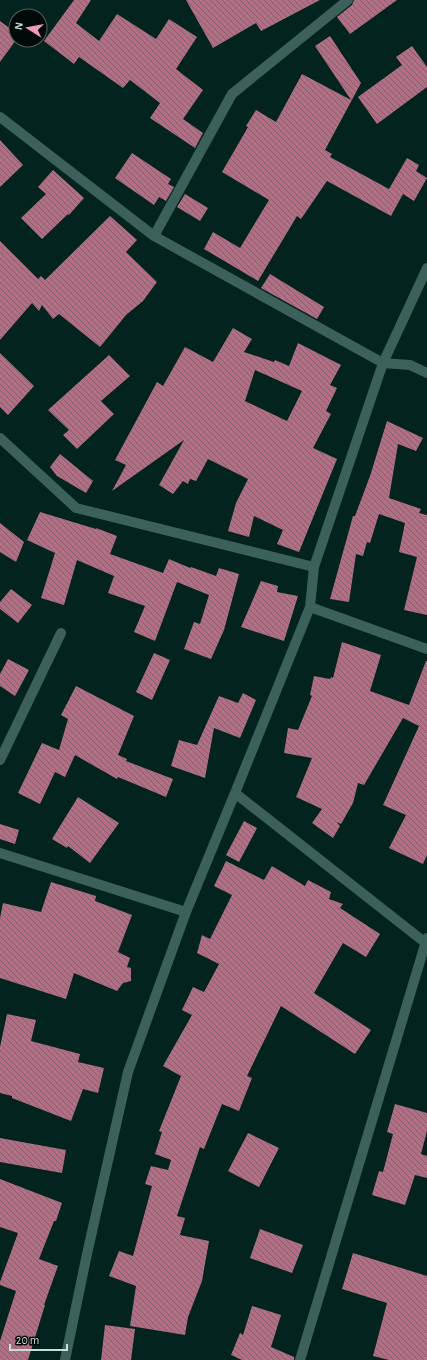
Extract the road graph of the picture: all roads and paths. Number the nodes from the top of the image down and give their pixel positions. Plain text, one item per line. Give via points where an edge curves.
1 (348, 0) edge
2 (0, 117) edge
3 (154, 236) junction
4 (427, 268) edge
5 (383, 363) junction
6 (427, 373) edge
7 (0, 438) edge
8 (314, 566) junction
9 (310, 607) junction
10 (61, 633) dead end
11 (427, 649) edge
12 (0, 760) edge
13 (235, 793) junction
14 (0, 853) edge
15 (186, 912) junction
16 (426, 942) edge
17 (65, 1360) edge
18 (300, 1360) edge

1 - 3 street via 232,94
2 - 3 street
3 - 5 street
4 - 5 street
5 - 6 street via 410,365
5 - 8 street
7 - 8 street via 76,508
8 - 9 street
9 - 11 street
9 - 13 street
10 - 12 street
13 - 15 street
13 - 16 street
14 - 15 street
15 - 17 street via 128,1072
16 - 18 street

